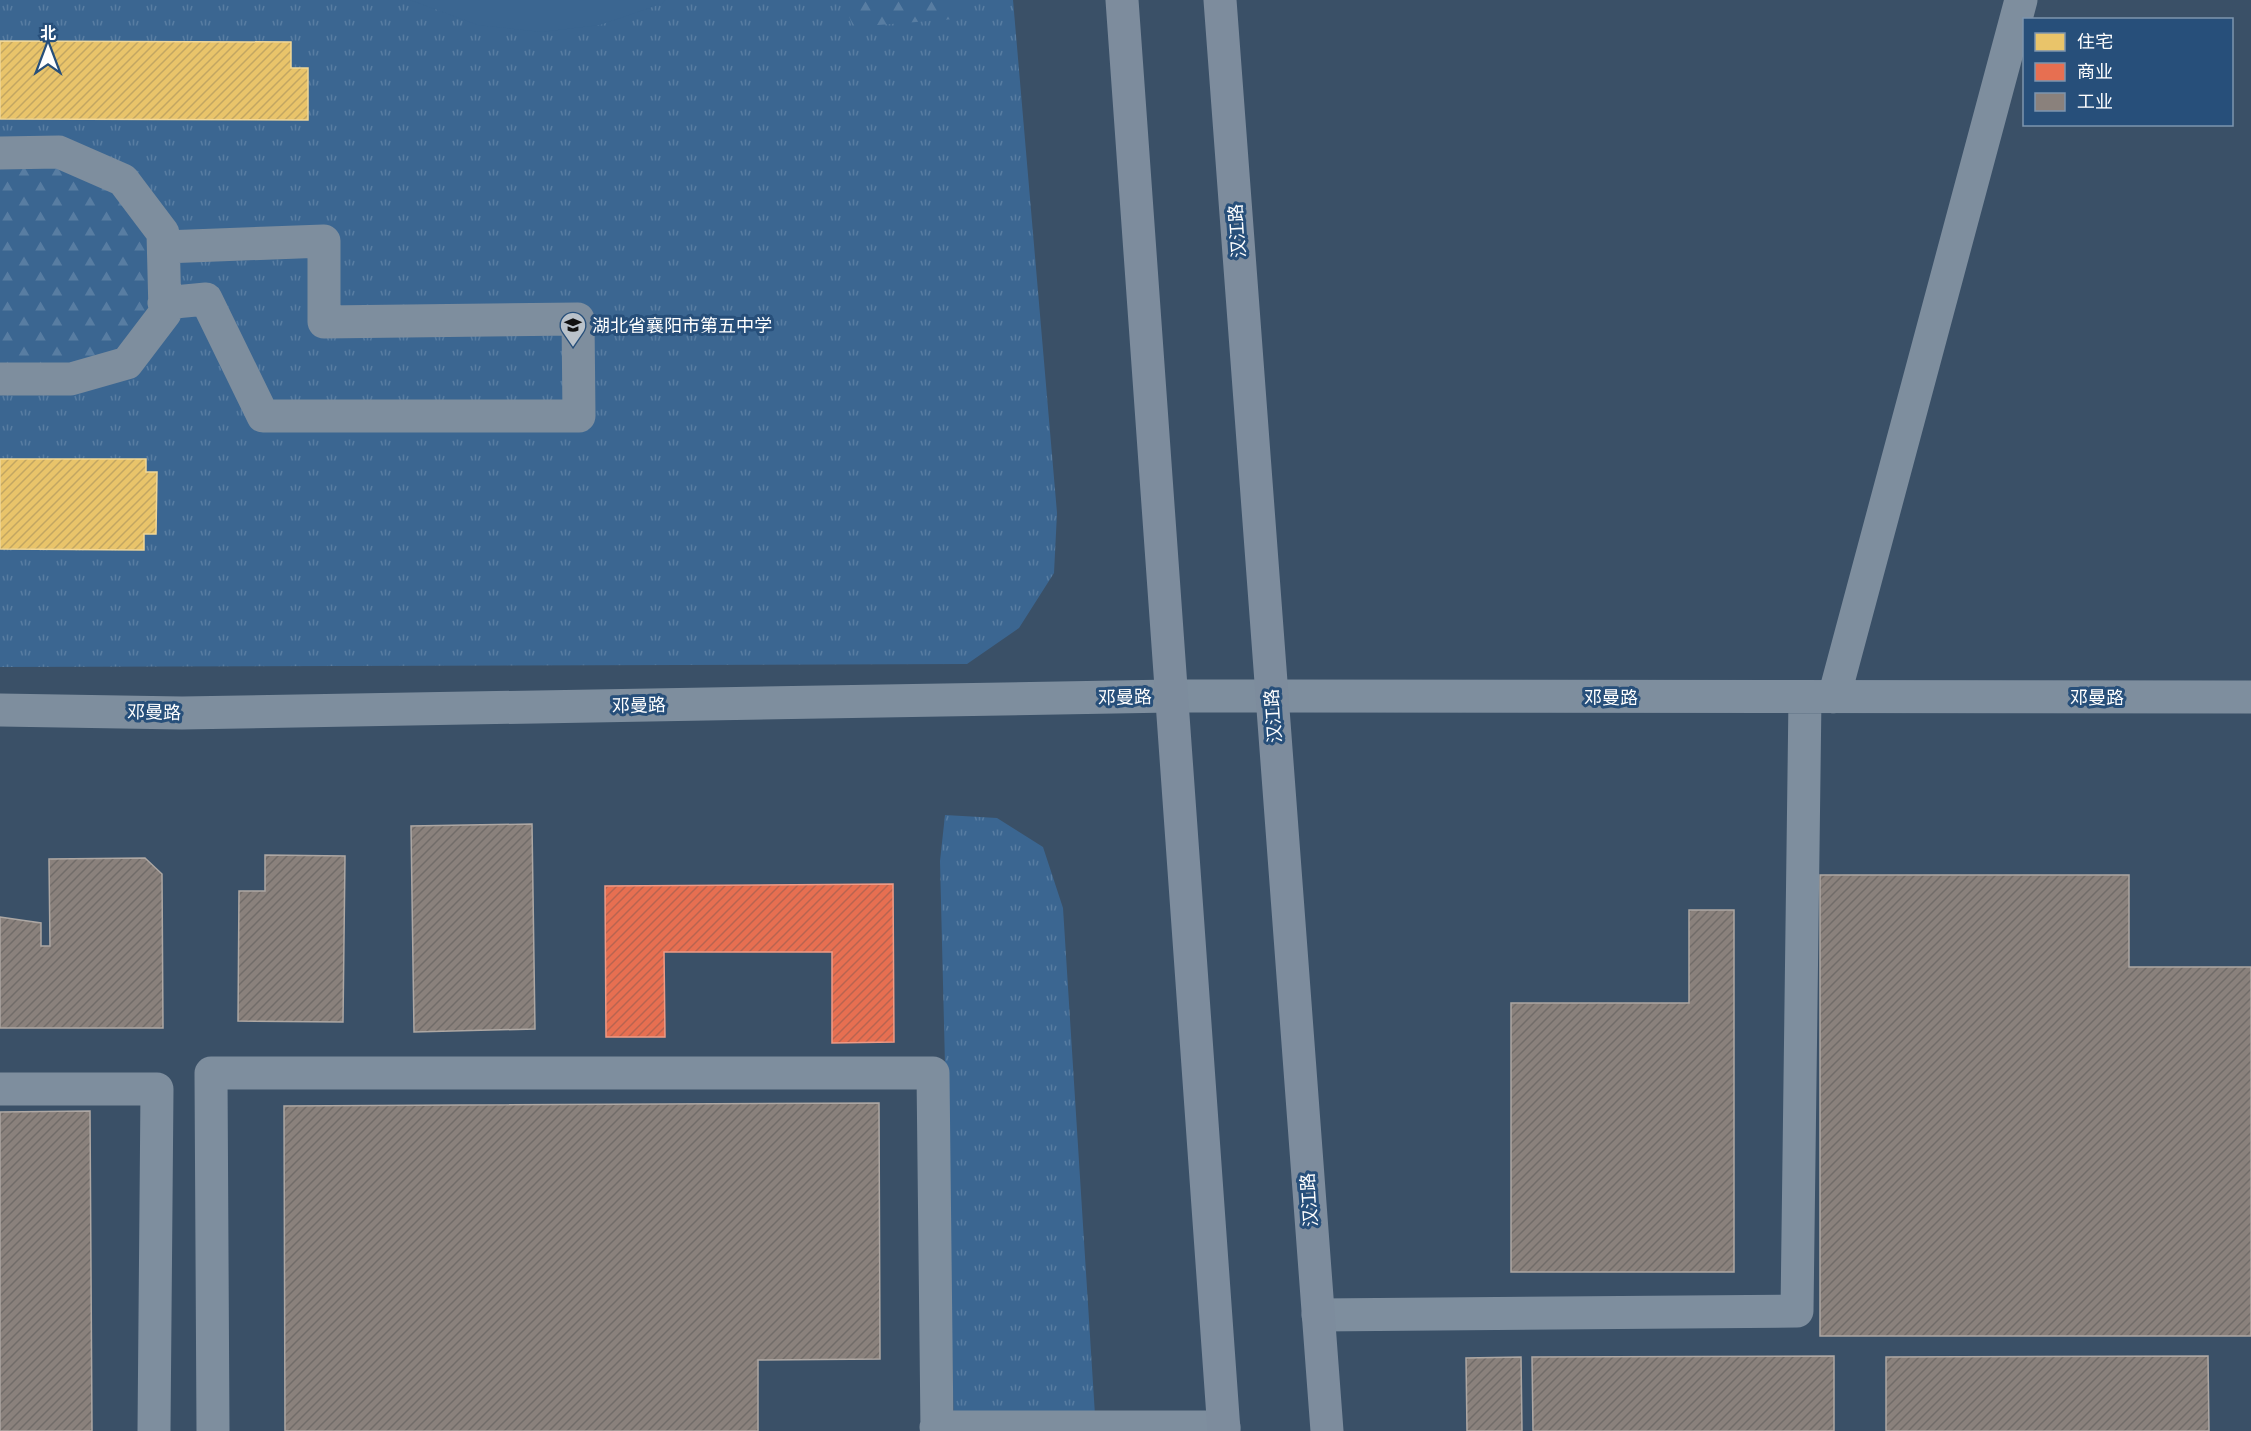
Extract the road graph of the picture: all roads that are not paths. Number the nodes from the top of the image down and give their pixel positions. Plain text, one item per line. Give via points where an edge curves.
1 (1122, 0) edge
2 (1220, 0) edge
3 (2021, 0) edge
4 (0, 153) edge
5 (164, 247) junction
6 (164, 303) junction
7 (0, 379) edge
8 (1171, 696) junction
9 (1272, 696) junction
10 (1819, 697) junction
11 (2251, 697) edge
12 (0, 710) edge
13 (0, 1089) edge
14 (1318, 1315) junction
15 (937, 1429) edge
16 (1224, 1429) edge
17 (154, 1431) edge
18 (213, 1431) edge
19 (1327, 1431) edge

1 - 8 main road
2 - 9 main road, 汉江路
3 - 10 street
4 - 5 street via 58,152 123,180 163,233
5 - 6 street
5 - 6 street via 324,241 324,322 578,319 579,416 263,416 206,299
6 - 7 street via 165,313 127,363 71,379
8 - 9 street, 邓曼路
8 - 12 street, 邓曼路 via 182,713
8 - 16 main road
9 - 10 street, 邓曼路
9 - 14 main road, 汉江路
10 - 11 street, 邓曼路
10 - 14 street via 1797,1311
13 - 17 street via 157,1089
14 - 19 main road, 汉江路
15 - 16 street
15 - 18 street via 933,1073 211,1073

